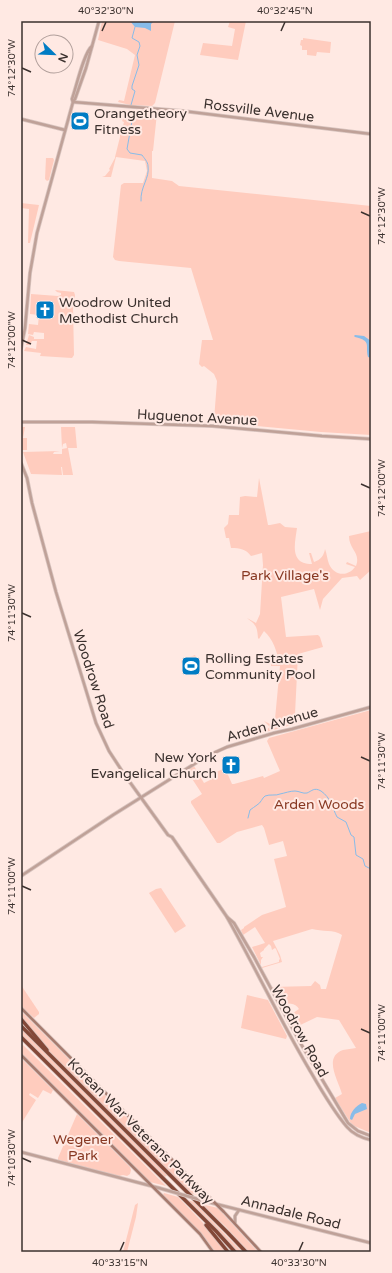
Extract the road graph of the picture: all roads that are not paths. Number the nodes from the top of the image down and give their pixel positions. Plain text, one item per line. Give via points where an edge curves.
1 (99, 21) edge
2 (92, 46) junction
3 (82, 67) junction
4 (86, 68) junction
5 (73, 102) junction
6 (21, 119) edge
7 (65, 130) junction
8 (371, 134) edge
9 (21, 348) edge
10 (21, 422) edge
11 (371, 439) edge
12 (21, 463) edge
13 (371, 707) edge
14 (140, 797) junction
15 (21, 876) edge
16 (227, 917) junction
17 (21, 1008) edge
18 (21, 1019) edge
19 (21, 1026) edge
20 (21, 1037) edge
21 (21, 1040) edge
22 (21, 1055) edge
23 (42, 1058) junction
24 (52, 1058) junction
25 (371, 1136) edge
26 (371, 1140) edge
27 (21, 1152) edge
28 (152, 1187) junction
29 (187, 1203) junction
30 (216, 1204) junction
31 (240, 1210) junction
32 (234, 1223) junction
33 (371, 1243) edge
34 (213, 1252) edge
35 (228, 1252) edge
36 (235, 1252) edge
37 (246, 1252) edge
38 (261, 1252) edge

1 - 2 street
2 - 3 street via 88,49
2 - 4 street
3 - 4 street
3 - 5 street
4 - 5 street
5 - 7 street
5 - 8 street, Rossville Avenue
6 - 7 street
7 - 9 street via 37,233
10 - 11 street, Huguenot Avenue via 212,426
12 - 14 street, Woodrow Road via 59,604 96,723 109,750
13 - 14 street, Arden Avenue via 224,748 196,762
14 - 15 street, Arden Avenue
14 - 16 street, Woodrow Road via 172,837
16 - 25 street, Woodrow Road via 234,923 254,957 348,1123 358,1131
16 - 26 street, Woodrow Road via 320,1088 347,1127 353,1133
17 - 30 main road
18 - 24 highway
19 - 24 highway, Korean War Veterans Parkway
20 - 23 highway, Korean War Veterans Parkway
21 - 23 highway
22 - 28 main road
23 - 29 highway, Korean War Veterans Parkway
24 - 37 highway, Korean War Veterans Parkway
27 - 28 street, Annadale Road
28 - 30 street, Annadale Road, bridge
28 - 34 main road via 203,1238
29 - 35 highway
29 - 36 highway, Korean War Veterans Parkway
30 - 31 street, Annadale Road
30 - 32 main road
31 - 32 street
31 - 33 street, Annadale Road
32 - 38 main road

